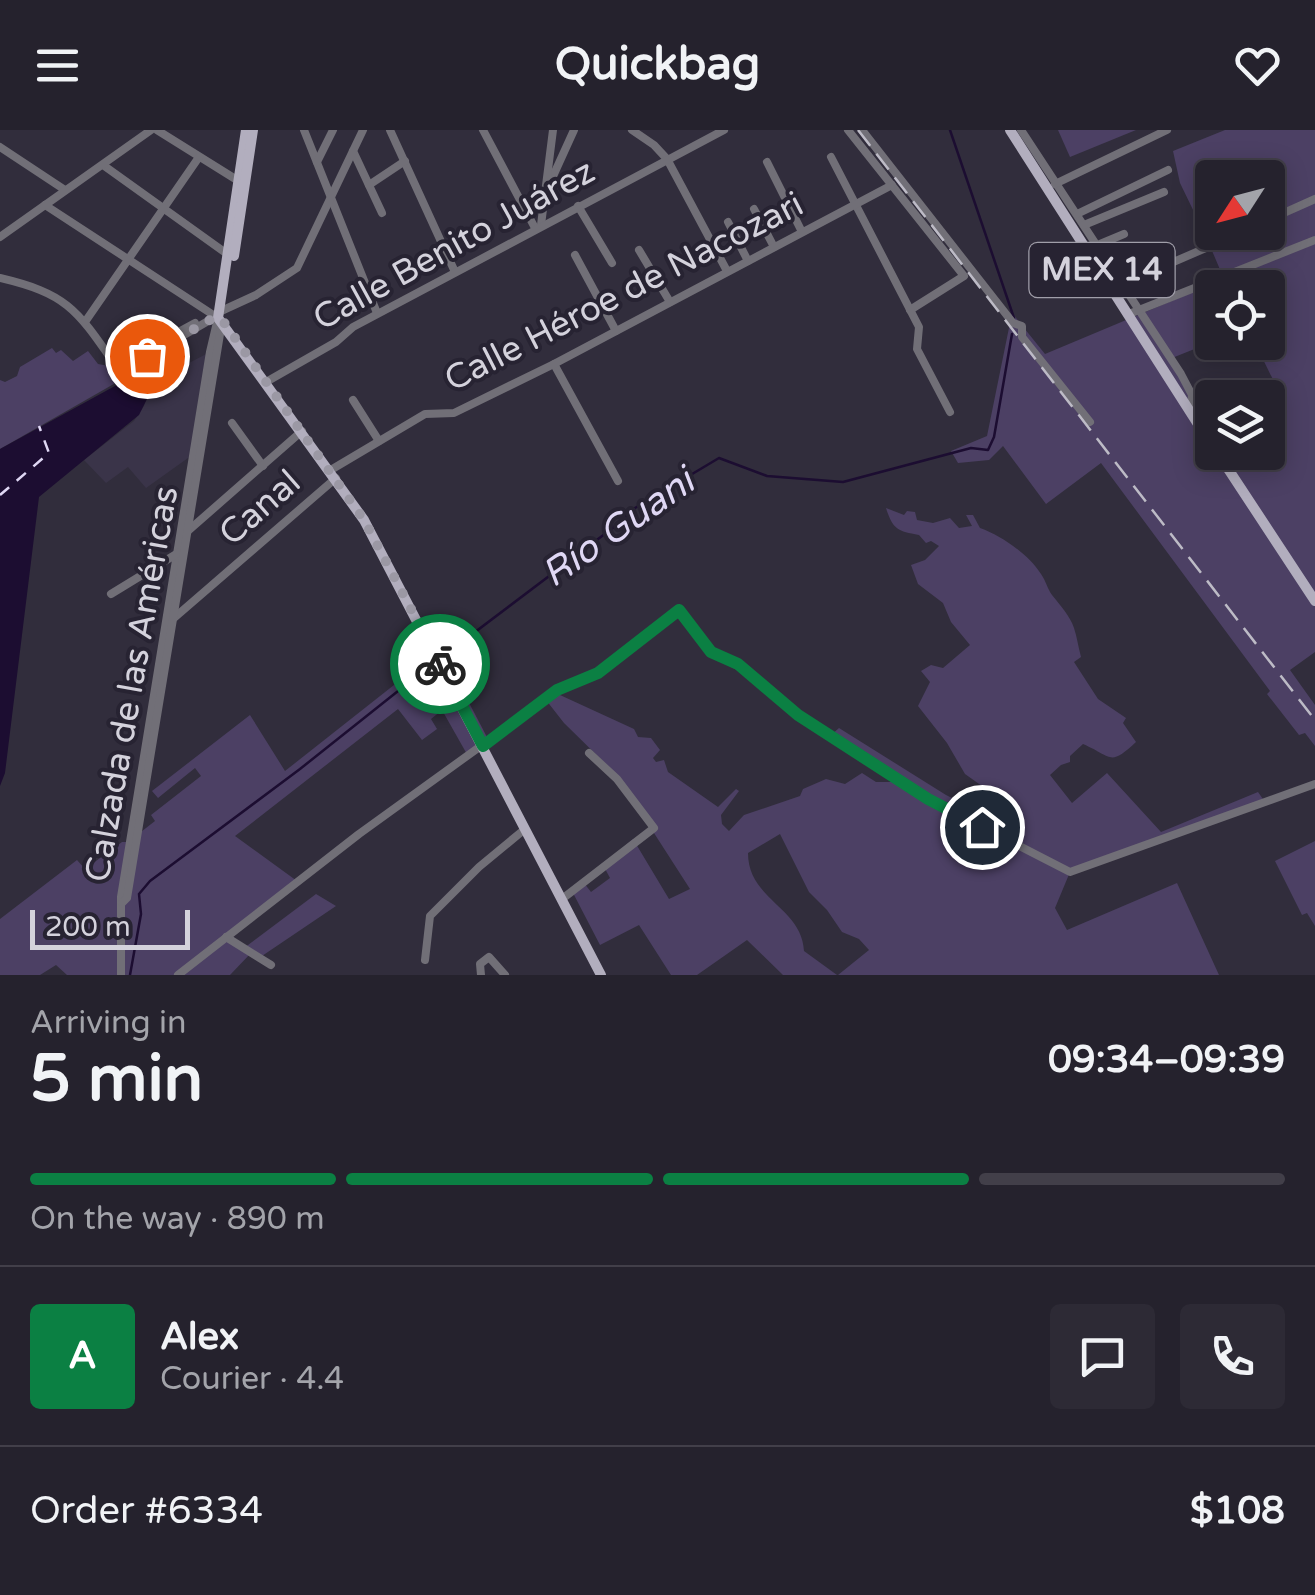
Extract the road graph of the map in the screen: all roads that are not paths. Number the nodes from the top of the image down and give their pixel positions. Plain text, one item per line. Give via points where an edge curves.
1 (154, 130) edge
2 (250, 130) edge
3 (333, 130) edge
4 (363, 130) edge
5 (390, 130) edge
6 (482, 130) edge
7 (553, 130) edge
8 (574, 130) edge
9 (632, 130) edge
10 (724, 130) edge
11 (848, 130) edge
12 (862, 130) edge
13 (1010, 130) edge
14 (1021, 130) edge
15 (1167, 130) edge
16 (306, 132) edge
17 (0, 147) edge
18 (353, 150) junction
19 (199, 157) junction
20 (831, 157) dead end
21 (666, 160) junction
22 (317, 162) junction
23 (405, 162) junction
24 (767, 162) dead end
25 (104, 165) junction
26 (1168, 170) dead end
27 (238, 180) junction
28 (370, 184) junction
29 (892, 185) junction
30 (547, 187) junction
31 (1052, 187) junction
32 (66, 190) junction
33 (1164, 192) dead end
34 (332, 196) junction
35 (238, 197) junction
36 (1315, 198) edge
37 (856, 204) junction
38 (45, 205) junction
39 (578, 206) junction
40 (164, 208) junction
41 (754, 209) dead end
42 (1285, 212) edge
43 (382, 213) dead end
44 (1076, 214) junction
45 (728, 222) dead end
46 (1084, 225) junction
47 (538, 226) junction
48 (802, 232) junction
49 (1124, 234) dead end
50 (0, 237) edge
51 (1315, 240) edge
52 (1093, 246) junction
53 (774, 247) junction
54 (639, 250) dead end
55 (1201, 250) edge
56 (575, 255) dead end
57 (231, 257) junction
58 (128, 260) junction
59 (748, 261) junction
60 (612, 263) dead end
61 (455, 272) junction
62 (727, 272) junction
63 (0, 278) edge
64 (1117, 286) junction
65 (670, 302) junction
66 (910, 310) junction
67 (377, 313) junction
68 (1134, 313) junction
69 (218, 315) junction
70 (85, 322) junction
71 (616, 331) junction
72 (554, 364) junction
73 (266, 382) junction
74 (352, 400) dead end
75 (950, 412) dead end
76 (1195, 420) edge
77 (1090, 422) dead end
78 (232, 423) dead end
79 (302, 431) junction
80 (379, 441) junction
81 (262, 466) junction
82 (1229, 470) edge
83 (333, 474) junction
84 (618, 481) dead end
85 (185, 529) junction
86 (178, 553) junction
87 (111, 594) dead end
88 (1315, 601) edge
89 (174, 618) junction
90 (160, 677) junction
91 (483, 746) junction
92 (588, 752) dead end
93 (1315, 784) edge
94 (526, 829) junction
95 (562, 899) junction
96 (226, 936) junction
97 (425, 960) dead end
98 (271, 965) dead end
99 (121, 975) edge
100 (178, 975) edge
101 (480, 975) edge
102 (505, 975) edge
103 (601, 975) edge

1 - 19 street
1 - 25 street
2 - 27 main road, Calzada de las Américas
2 - 35 main road, Calzada de las Américas
3 - 22 street
4 - 18 street
5 - 23 street
6 - 47 street
7 - 30 street
8 - 30 street
9 - 21 street
10 - 21 street, Calle Benito Juárez
11 - 29 street
12 - 77 street
13 - 31 main road, MEX 14
14 - 31 street
15 - 31 street
16 - 22 street
17 - 32 street
18 - 28 street
18 - 34 street
19 - 27 street
19 - 40 street
20 - 37 street
21 - 39 street, Calle Benito Juárez
21 - 62 street
22 - 34 street
23 - 28 street
23 - 61 street
24 - 48 street
25 - 32 street
25 - 40 street
26 - 44 street
27 - 35 main road, Calzada de las Américas
28 - 43 street
29 - 37 street, Calle Héroe de Nacozari
29 - 66 street via 964,276
30 - 47 street
31 - 44 street
31 - 52 main road, MEX 14
32 - 38 street
33 - 46 street
34 - 67 street
34 - 69 street via 297,268
35 - 57 main road, Calzada de las Américas
36 - 42 street
37 - 48 street, Calle Héroe de Nacozari
37 - 66 street
38 - 50 street
38 - 58 street
39 - 47 street, Calle Benito Juárez
39 - 60 street
40 - 57 street
40 - 58 street
41 - 53 street
44 - 46 street
45 - 59 street
46 - 52 street
47 - 61 street, Calle Benito Juárez
48 - 53 street, Calle Héroe de Nacozari
49 - 52 street
51 - 68 street
52 - 64 main road, MEX 14
53 - 59 street, Calle Héroe de Nacozari
54 - 65 street
55 - 64 street
56 - 71 street
57 - 69 main road, Calzada de las Américas
58 - 69 street
58 - 70 street
59 - 62 street, Calle Héroe de Nacozari
61 - 67 street, Calle Benito Juárez
62 - 65 street, Calle Héroe de Nacozari
63 - 70 street via 42,288
64 - 68 main road, MEX 14
65 - 71 street, Calle Héroe de Nacozari
66 - 75 street via 920,332 917,349
67 - 73 street, Calle Benito Juárez
68 - 76 main road, MEX 14
69 - 70 street via 122,370
69 - 73 main road
69 - 85 street, Calzada de las Américas
71 - 72 street, Calle Héroe de Nacozari
72 - 80 street, Calle Héroe de Nacozari via 454,413 426,414
72 - 84 street
73 - 79 main road
74 - 80 street
78 - 81 street
79 - 81 street
79 - 83 main road
80 - 83 street, Calle Héroe de Nacozari
81 - 85 street
82 - 88 main road
83 - 89 street, Canal
83 - 91 main road
85 - 86 street, Calzada de las Américas
85 - 89 street, Calzada de las Américas
86 - 87 street
86 - 90 street, Calzada de las Américas
89 - 90 street, Calzada de las Américas
90 - 99 street, Calzada de las Américas via 122,903
91 - 93 street via 557,690 598,673 679,610 711,652 738,664 798,715 928,799 1070,872
91 - 94 main road
91 - 96 street
92 - 95 street via 654,828
94 - 95 main road
94 - 97 street via 430,916
95 - 103 main road
96 - 98 street
96 - 100 street
101 - 102 street via 489,957

